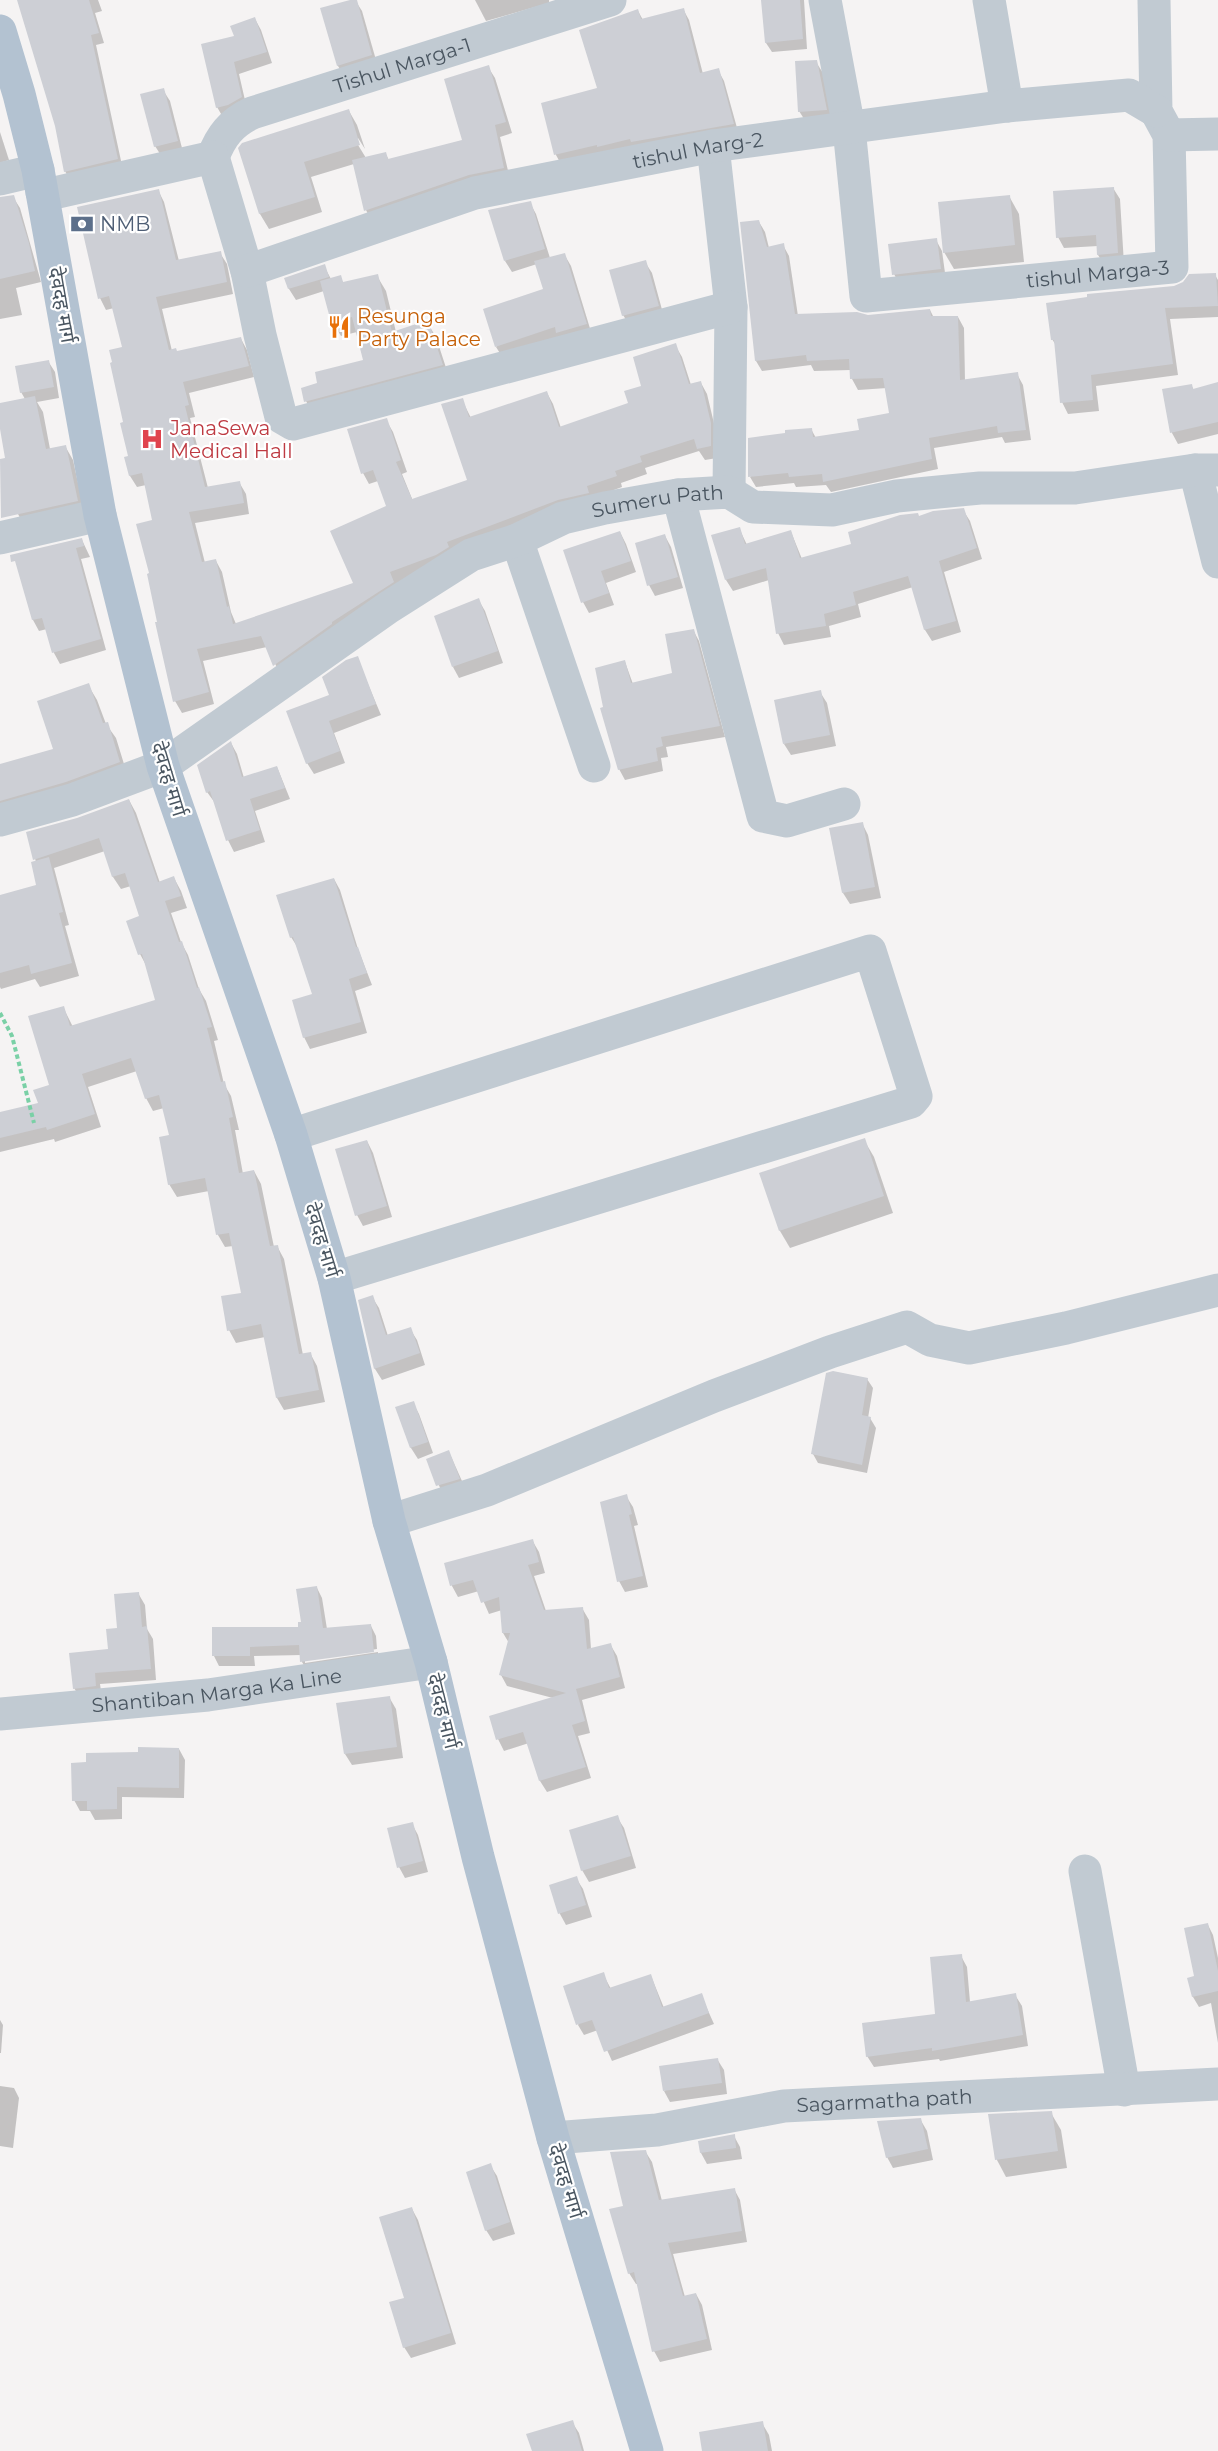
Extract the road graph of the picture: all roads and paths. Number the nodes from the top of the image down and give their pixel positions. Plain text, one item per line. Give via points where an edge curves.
1 (610, 0) edge
2 (825, 0) edge
3 (989, 0) edge
4 (1154, 0) edge
5 (0, 31) edge
6 (1007, 106) junction
7 (1163, 123) junction
8 (849, 128) junction
9 (1218, 134) edge
10 (713, 146) junction
11 (213, 157) junction
12 (0, 179) edge
13 (40, 181) junction
14 (247, 271) junction
15 (731, 308) junction
16 (1206, 470) edge
17 (729, 492) junction
18 (678, 495) junction
19 (100, 515) junction
20 (0, 538) edge
21 (517, 540) junction
22 (1218, 562) edge
23 (163, 766) junction
24 (594, 766) dead end
25 (844, 804) dead end
26 (0, 820) edge
27 (0, 1013) edge
28 (34, 1123) dead end
29 (291, 1135) junction
30 (334, 1278) junction
31 (1218, 1290) edge
32 (389, 1521) junction
33 (431, 1662) junction
34 (0, 1713) edge
35 (1085, 1871) dead end
36 (1218, 2084) edge
37 (1124, 2090) junction
38 (553, 2138) junction
39 (647, 2451) edge

1 - 11 street, Tishul Marga-1 via 252,113 237,120 219,140
2 - 8 street
3 - 6 street
4 - 7 street
5 - 13 main road, देवदह मार्ग
6 - 7 street, tishul Marg-2 via 1129,95
6 - 8 street, tishul Marg-2
7 - 8 street, tishul Marga-3 via 1172,267 866,296
7 - 9 street
8 - 10 street, tishul Marg-2
10 - 14 street, tishul Marg-2 via 475,193
10 - 15 street
11 - 13 street via 54,193
11 - 14 street
12 - 13 street
13 - 19 main road, देवदह मार्ग
14 - 15 street via 281,417 292,424
15 - 17 street
16 - 17 street, Sumeru Path via 1075,488 980,488 897,496 832,510 753,507
16 - 22 street
17 - 18 street, Sumeru Path
18 - 21 street, Sumeru Path via 563,518
18 - 25 street via 763,816 787,821
19 - 20 street
19 - 23 main road, देवदह मार्ग
21 - 23 street, Sumeru Path via 471,555
21 - 24 street
23 - 26 street, Sumeru Path via 72,800
23 - 29 main road, देवदह मार्ग
27 - 28 path via 12,1036
29 - 30 main road, देवदह मार्ग
29 - 30 street via 870,951 916,1096 910,1102
30 - 32 main road, देवदह मार्ग
31 - 32 street via 1066,1329 969,1348 930,1340 908,1327 714,1396 487,1490
32 - 33 main road, देवदह मार्ग
33 - 34 street, Shantiban Marga Ka Line via 208,1695
33 - 38 main road, देवदह मार्ग
35 - 37 street
36 - 37 street, Sagarmatha path
37 - 38 street, Sagarmatha path via 784,2106 657,2130
38 - 39 main road, देवदह मार्ग

